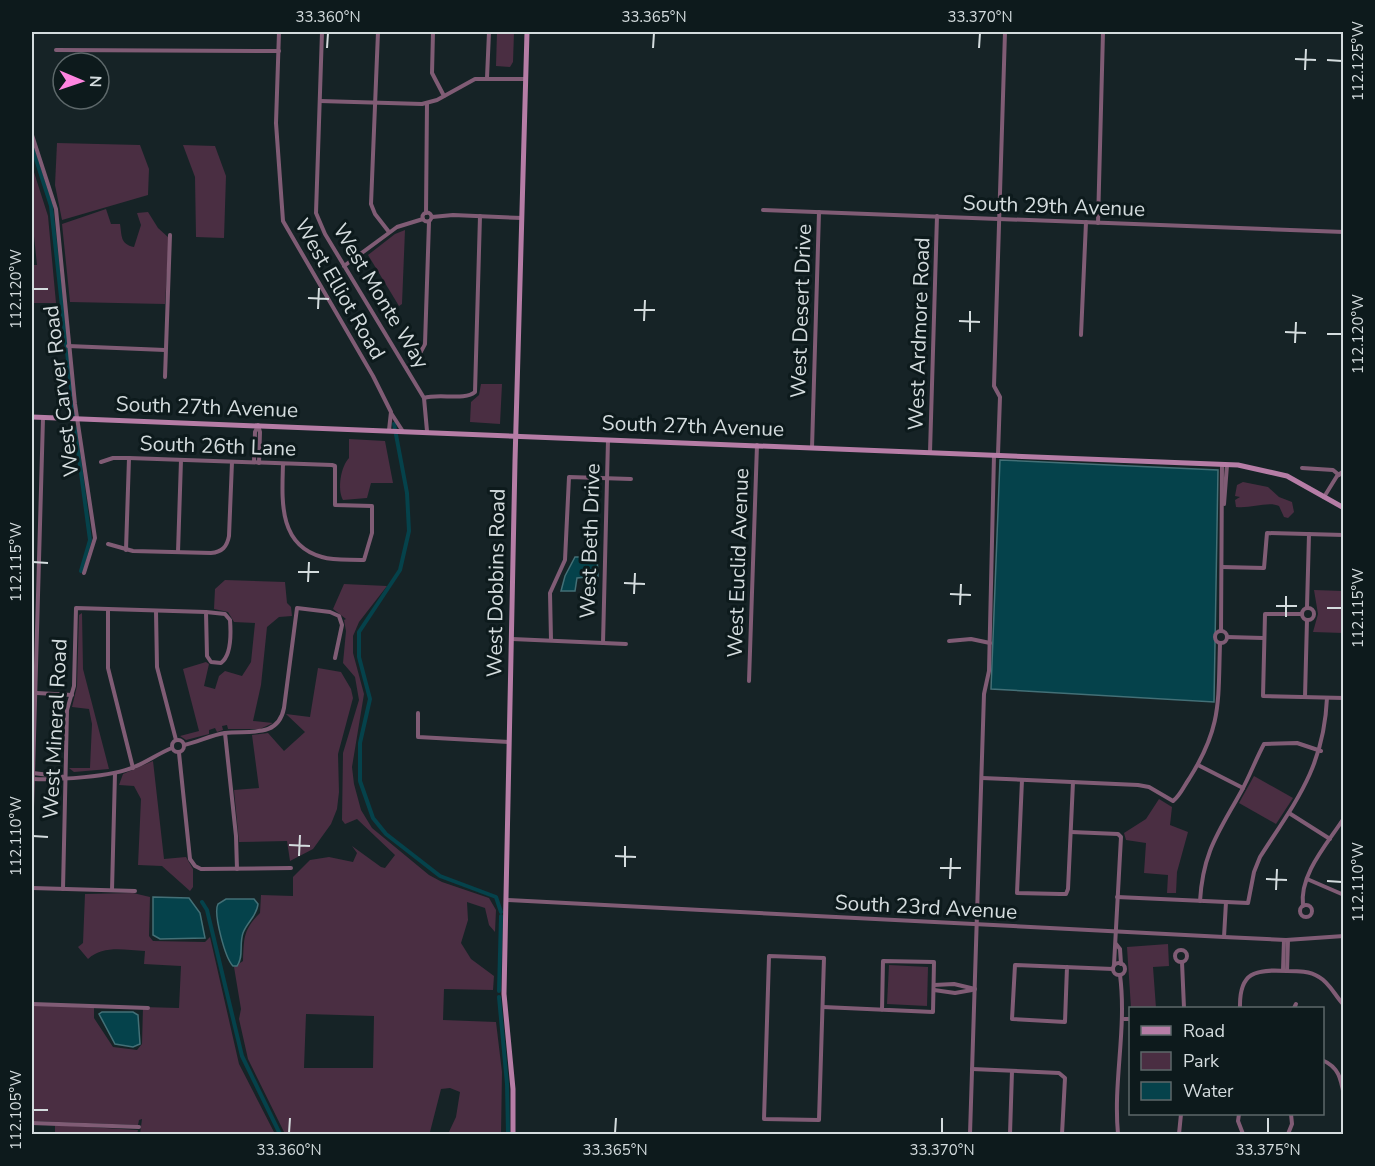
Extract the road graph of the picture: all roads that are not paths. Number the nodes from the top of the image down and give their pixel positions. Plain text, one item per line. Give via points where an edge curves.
1 (279, 32) edge
2 (322, 32) edge
3 (378, 32) edge
4 (433, 32) edge
5 (489, 32) edge
6 (527, 32) edge
7 (1005, 32) edge
8 (1102, 32) edge
9 (56, 50) dead end
10 (279, 51) junction
11 (487, 78) junction
12 (526, 79) junction
13 (444, 96) junction
14 (320, 101) junction
15 (376, 103) junction
16 (427, 103) junction
17 (32, 135) edge
18 (763, 210) dead end
19 (819, 212) junction
20 (426, 213) junction
21 (480, 216) junction
22 (937, 216) junction
23 (522, 218) junction
24 (423, 219) junction
25 (431, 219) junction
26 (1000, 219) junction
27 (1086, 222) junction
28 (1098, 223) junction
29 (389, 232) junction
30 (1344, 232) edge
31 (170, 235) dead end
32 (345, 266) junction
33 (1081, 335) dead end
34 (69, 346) junction
35 (165, 350) junction
36 (407, 369) junction
37 (165, 377) dead end
38 (424, 398) junction
39 (391, 412) junction
40 (32, 417) edge
41 (43, 418) junction
42 (77, 419) junction
43 (258, 425) junction
44 (395, 430) junction
45 (427, 431) junction
46 (516, 435) junction
47 (608, 439) junction
48 (757, 445) junction
49 (812, 448) junction
50 (930, 452) junction
51 (996, 454) junction
52 (129, 458) junction
53 (181, 460) junction
54 (101, 462) dead end
55 (232, 462) junction
56 (257, 462) junction
57 (283, 464) junction
58 (1225, 464) junction
59 (1302, 468) dead end
60 (1344, 471) edge
61 (1339, 474) junction
62 (607, 478) junction
63 (631, 479) dead end
64 (1324, 497) junction
65 (1344, 508) edge
66 (1309, 534) junction
67 (1344, 535) edge
68 (108, 544) dead end
69 (126, 550) junction
70 (178, 552) junction
71 (1222, 567) junction
72 (84, 573) dead end
73 (1307, 607) junction
74 (108, 609) junction
75 (156, 610) junction
76 (206, 612) junction
77 (1301, 614) junction
78 (1308, 620) junction
79 (1221, 631) junction
80 (1227, 637) junction
81 (1263, 638) junction
82 (512, 639) junction
83 (551, 640) junction
84 (949, 641) dead end
85 (603, 643) junction
86 (990, 643) junction
87 (626, 644) dead end
88 (1220, 644) junction
89 (336, 658) dead end
90 (748, 681) dead end
91 (37, 693) junction
92 (72, 695) junction
93 (1305, 697) junction
94 (1327, 698) junction
95 (1344, 698) edge
96 (418, 713) dead end
97 (225, 733) junction
98 (176, 740) junction
99 (509, 742) junction
100 (184, 745) junction
101 (172, 748) junction
102 (1321, 751) junction
103 (179, 753) junction
104 (1198, 764) junction
105 (133, 768) junction
106 (33, 773) edge
107 (115, 773) junction
108 (51, 774) junction
109 (65, 777) junction
110 (982, 778) junction
111 (33, 780) edge
112 (51, 780) junction
113 (1022, 780) junction
114 (1073, 782) junction
115 (1243, 788) junction
116 (32, 808) edge
117 (1289, 813) junction
118 (1344, 818) edge
119 (1071, 832) junction
120 (1330, 839) junction
121 (291, 868) dead end
122 (237, 869) junction
123 (1307, 879) junction
124 (32, 888) edge
125 (63, 889) junction
126 (112, 890) junction
127 (135, 891) dead end
128 (1344, 895) edge
129 (1118, 897) junction
130 (507, 900) junction
131 (1200, 901) junction
132 (1226, 902) junction
133 (1303, 906) dead end
134 (978, 925) junction
135 (1116, 932) junction
136 (1344, 936) edge
137 (1224, 937) junction
138 (1286, 940) junction
139 (1116, 944) junction
140 (1113, 955) junction
141 (1121, 955) junction
142 (1182, 962) dead end
143 (1121, 964) junction
144 (1067, 967) junction
145 (1114, 967) junction
146 (1285, 970) junction
147 (1120, 975) junction
148 (934, 988) junction
149 (975, 989) junction
150 (32, 1004) edge
151 (1344, 1005) edge
152 (823, 1007) junction
153 (1184, 1007) edge
154 (1240, 1007) edge
155 (148, 1008) dead end
156 (882, 1010) junction
157 (1124, 1019) junction
158 (1129, 1019) edge
159 (1324, 1061) edge
160 (972, 1069) junction
161 (1012, 1071) junction
162 (1344, 1096) edge
163 (1181, 1115) edge
164 (1239, 1115) edge
165 (1291, 1115) edge
166 (32, 1123) edge
167 (139, 1127) dead end
168 (513, 1134) edge
169 (971, 1134) edge
170 (1010, 1134) edge
171 (1062, 1134) edge
172 (1118, 1134) edge
173 (1179, 1134) edge
174 (1243, 1134) edge
175 (1288, 1134) edge

1 - 10 street, West Elliot Road
2 - 14 street, West Monte Way
3 - 15 street
4 - 13 street via 432,73
5 - 11 street
6 - 12 street, West Dobbins Road
7 - 26 street
8 - 28 street
9 - 10 street
10 - 39 street, West Elliot Road via 277,131 283,220
11 - 12 street
11 - 13 street via 467,82
12 - 23 street, West Dobbins Road
13 - 16 street
14 - 15 street
14 - 32 street, West Monte Way via 316,213
15 - 16 street
15 - 29 street via 372,204
16 - 20 street
17 - 34 street, West Carver Road via 56,209
18 - 19 street, South 29th Avenue
19 - 22 street, South 29th Avenue
19 - 49 street, West Desert Drive
20 - 24 street
20 - 25 street
21 - 23 street
21 - 25 street
21 - 38 street via 474,394
22 - 26 street, South 29th Avenue
22 - 50 street, West Ardmore Road
23 - 46 street, West Dobbins Road
24 - 25 street
24 - 29 street
25 - 36 street via 425,344
26 - 27 street, South 29th Avenue
26 - 51 street via 994,386 1000,397
27 - 28 street, South 29th Avenue
27 - 33 street
28 - 30 street, South 29th Avenue
29 - 32 street
31 - 35 street
32 - 36 street, West Monte Way
34 - 35 street
34 - 42 street, West Carver Road
35 - 37 street
36 - 38 street, West Monte Way
38 - 45 street, West Monte Way
39 - 44 street
39 - 44 street, West Elliot Road
40 - 41 street, South 27th Avenue
41 - 42 street, South 27th Avenue
41 - 91 street
42 - 43 street, South 27th Avenue
42 - 72 street, West Carver Road via 95,538
43 - 44 street, South 27th Avenue
43 - 56 street
44 - 45 street, South 27th Avenue
45 - 46 street, South 27th Avenue
46 - 47 street, South 27th Avenue
46 - 82 street, West Dobbins Road
47 - 48 street, South 27th Avenue
47 - 62 street, West Beth Drive
48 - 49 street, South 27th Avenue
48 - 90 street, West Euclid Avenue
49 - 50 street, South 27th Avenue
50 - 51 street, South 27th Avenue
51 - 58 street, South 27th Avenue
51 - 86 street
52 - 53 street, South 26th Lane
52 - 54 street, South 26th Lane
52 - 69 street
53 - 55 street, South 26th Lane
53 - 70 street
55 - 56 street, South 26th Lane
55 - 70 street via 229,536 224,549 211,553
56 - 57 street, South 26th Lane
57 - 57 street, South 26th Lane via 336,466 335,506 372,506 372,533 364,560 324,558 297,543 283,517
58 - 64 street, South 27th Avenue via 1271,470
58 - 71 street via 1221,498
59 - 61 street
60 - 61 street
61 - 64 street
62 - 63 street
62 - 83 street via 569,477 566,560 550,593
62 - 85 street, West Beth Drive
64 - 65 street, South 27th Avenue
66 - 67 street
66 - 71 street via 1267,533 1264,568
66 - 73 street
68 - 69 street
69 - 70 street
71 - 79 street
73 - 77 street
73 - 78 street via 1314,613
74 - 75 street
74 - 92 street, West Mineral Road via 76,608
74 - 105 street via 108,668
75 - 76 street
75 - 98 street via 157,667
76 - 76 street via 207,656 211,662 223,662 228,655 231,623 228,616
77 - 78 street
77 - 81 street via 1265,614
78 - 93 street
79 - 80 street
79 - 88 street via 1214,638
80 - 81 street
80 - 88 street
81 - 93 street via 1263,696
82 - 83 street
82 - 99 street, West Dobbins Road
83 - 85 street
84 - 86 street via 971,639
85 - 87 street
86 - 110 street
88 - 104 street via 1218,715
89 - 97 street via 342,625 339,616 297,608 283,716 276,725 260,732
91 - 92 street
91 - 106 street
92 - 109 street, West Mineral Road via 67,710
93 - 94 street
94 - 95 street
94 - 102 street
96 - 99 street via 418,737
97 - 100 street
97 - 122 street
98 - 100 street
98 - 101 street
99 - 130 street, West Dobbins Road
100 - 103 street
101 - 103 street
101 - 105 street
102 - 115 street via 1297,743 1264,744
102 - 117 street via 1312,775
103 - 122 street via 190,859 201,869
104 - 114 street via 1173,801 1144,786
104 - 115 street
105 - 107 street
106 - 108 street
106 - 111 street
107 - 109 street
107 - 126 street
108 - 109 street
108 - 112 street
109 - 112 street
109 - 125 street, West Mineral Road
110 - 113 street
110 - 134 street
111 - 112 street
111 - 116 street
113 - 114 street
113 - 119 street via 1017,892 1066,894
114 - 119 street
115 - 131 street via 1216,832 1206,857
117 - 120 street
117 - 132 street via 1260,857 1248,903
118 - 120 street
119 - 129 street via 1121,837
120 - 123 street
121 - 122 street
123 - 128 street
123 - 133 street
124 - 125 street
125 - 126 street
126 - 127 street
129 - 131 street
129 - 135 street
130 - 134 street, South 23rd Avenue
130 - 168 street, West Dobbins Road via 505,1010
131 - 132 street
132 - 137 street
134 - 135 street, South 23rd Avenue
134 - 149 street
135 - 137 street, South 23rd Avenue
135 - 139 street
136 - 138 street, South 23rd Avenue
137 - 138 street, South 23rd Avenue
138 - 146 street
139 - 140 street
139 - 141 street
140 - 141 street
140 - 145 street
141 - 143 street
142 - 153 street
143 - 145 street
143 - 147 street via 1125,970
144 - 144 street via 1065,1022 1012,1019 1016,965
144 - 145 street
145 - 147 street via 1115,974
146 - 151 street via 1316,975
146 - 154 street via 1255,972 1246,978
147 - 157 street
148 - 149 street via 954,984
148 - 149 street via 955,993
148 - 156 street via 933,1012
148 - 156 street via 934,962 883,961
149 - 160 street
150 - 155 street
152 - 152 street via 819,1120 764,1119 769,956 824,958
152 - 156 street
157 - 158 street
157 - 172 street via 1117,1078
159 - 162 street via 1335,1067 1341,1077
160 - 161 street
160 - 169 street
161 - 170 street
161 - 171 street via 1059,1073 1065,1078
163 - 173 street
164 - 174 street
165 - 175 street
166 - 167 street

